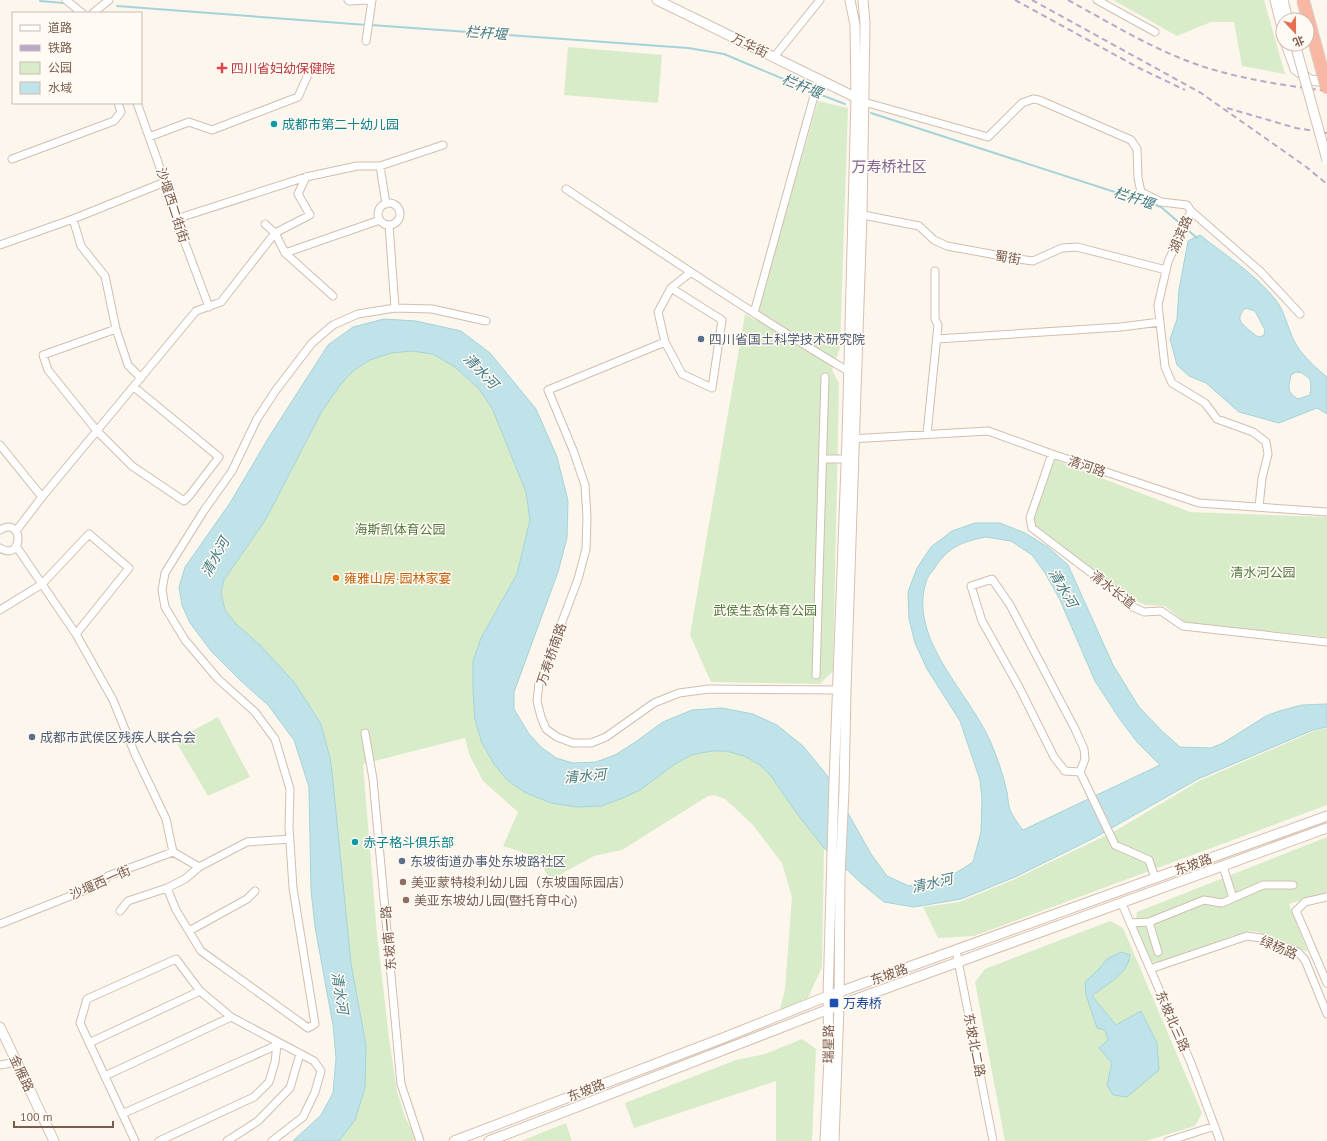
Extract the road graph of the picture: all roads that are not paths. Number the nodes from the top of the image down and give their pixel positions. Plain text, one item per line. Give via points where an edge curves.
1 (66, 0) edge
2 (109, 0) edge
3 (348, 0) edge
4 (368, 0) edge
5 (372, 0) edge
6 (657, 0) edge
7 (820, 0) edge
8 (850, 0) edge
9 (863, 0) edge
10 (1097, 0) edge
11 (1275, 0) edge
12 (1303, 0) edge
13 (1284, 2) edge
14 (81, 12) edge
15 (94, 12) edge
16 (1278, 12) edge
17 (1286, 12) edge
18 (1155, 32) dead end
19 (366, 41) dead end
20 (1289, 52) edge
21 (1297, 52) edge
22 (774, 57) junction
23 (307, 77) dead end
24 (819, 78) junction
25 (1327, 82) edge
26 (1327, 88) edge
27 (860, 100) junction
28 (118, 104) edge
29 (137, 104) edge
30 (149, 137) junction
31 (444, 146) dead end
32 (12, 159) dead end
33 (1327, 160) edge
34 (380, 166) junction
35 (306, 177) junction
36 (165, 182) junction
37 (566, 189) dead end
38 (386, 204) junction
39 (1191, 211) junction
40 (857, 214) junction
41 (73, 219) junction
42 (176, 219) junction
43 (380, 220) junction
44 (265, 224) dead end
45 (389, 225) junction
46 (275, 233) junction
47 (0, 246) edge
48 (285, 253) junction
49 (1166, 270) junction
50 (935, 271) dead end
51 (691, 272) junction
52 (671, 288) junction
53 (333, 296) dead end
54 (209, 307) junction
55 (395, 308) junction
56 (754, 313) junction
57 (1300, 314) dead end
58 (486, 321) dead end
59 (1160, 322) junction
60 (116, 329) junction
61 (937, 338) junction
62 (665, 342) junction
63 (852, 372) junction
64 (825, 377) dead end
65 (140, 378) junction
66 (134, 386) junction
67 (97, 431) junction
68 (927, 434) junction
69 (850, 439) junction
70 (0, 445) edge
71 (1052, 454) junction
72 (823, 459) junction
73 (846, 459) junction
74 (42, 497) junction
75 (1259, 507) junction
76 (1327, 512) edge
77 (0, 530) edge
78 (16, 531) junction
79 (16, 546) junction
80 (0, 548) edge
81 (42, 584) junction
82 (0, 610) edge
83 (76, 634) junction
84 (1327, 642) edge
85 (816, 675) dead end
86 (842, 690) junction
87 (365, 733) dead end
88 (1080, 772) junction
89 (1327, 816) edge
90 (1327, 828) edge
91 (290, 839) junction
92 (173, 852) junction
93 (1223, 866) junction
94 (199, 867) junction
95 (836, 876) junction
96 (1155, 878) junction
97 (1293, 885) dead end
98 (167, 888) junction
99 (254, 891) dead end
100 (1327, 897) edge
101 (1233, 898) junction
102 (1122, 904) junction
103 (120, 911) dead end
104 (1148, 922) junction
105 (1130, 923) junction
106 (0, 924) edge
107 (189, 931) junction
108 (956, 950) junction
109 (1158, 952) dead end
110 (959, 962) junction
111 (1150, 969) junction
112 (1327, 983) edge
113 (200, 991) junction
114 (838, 993) junction
115 (828, 996) junction
116 (839, 1006) junction
117 (829, 1009) junction
118 (1327, 1014) edge
119 (231, 1017) junction
120 (0, 1027) edge
121 (89, 1043) junction
122 (300, 1054) junction
123 (17, 1062) junction
124 (0, 1065) edge
125 (105, 1076) junction
126 (122, 1114) junction
127 (1215, 1126) junction
128 (54, 1141) edge
129 (135, 1141) edge
130 (159, 1141) edge
131 (227, 1141) edge
132 (272, 1141) edge
133 (420, 1141) edge
134 (454, 1141) edge
135 (489, 1141) edge
136 (825, 1141) edge
137 (834, 1141) edge
138 (993, 1141) edge
139 (1168, 1141) edge
140 (1220, 1141) edge

1 - 14 street
2 - 15 street
3 - 4 street
5 - 19 street
6 - 22 street, 万华街
7 - 22 street
8 - 27 street via 855,25
9 - 27 street via 866,23
10 - 18 street
11 - 16 street
12 - 26 highway, bridge
13 - 17 street
20 - 25 street via 1295,69 1310,80
21 - 33 street, bridge
22 - 24 street, 万华街
23 - 30 street via 298,97 212,130 189,122
24 - 27 street, 万华街
24 - 56 street
27 - 39 street, 湖滨路 via 988,137 1022,103 1039,100 1131,140 1137,149 1141,192 1161,202 1187,205
27 - 40 street
28 - 32 street via 121,112 114,121
29 - 30 street, 沙堰西二街街
30 - 36 street, 沙堰西二街街
31 - 34 street
34 - 35 street via 357,166
34 - 38 street
35 - 42 street
35 - 46 street via 298,194 310,215
36 - 41 street
36 - 42 street, 沙堰西二街街
37 - 51 street
38 - 43 street via 379,210
38 - 45 street via 396,205 400,214 398,220
39 - 49 street, 湖滨路
39 - 57 street via 1261,272
40 - 49 street, 蜀街 via 919,226 934,240 947,246 1018,259 1033,261 1062,248 1077,246
40 - 63 street
41 - 47 street
41 - 60 street via 81,246 105,276
42 - 54 street, 沙堰西二街街
43 - 45 street
43 - 48 street
44 - 46 street
45 - 55 street
46 - 48 street
46 - 54 street via 222,302
48 - 53 street
49 - 59 street, 湖滨路 via 1158,306
50 - 61 street
51 - 52 street
51 - 56 street
52 - 62 street via 658,312
52 - 62 street via 722,320 712,388 682,374
54 - 65 street via 196,311
55 - 58 street via 432,309
55 - 91 street via 352,316 332,325 312,343 257,419 232,471 165,573 162,590 165,607 185,640 218,679 254,712 275,739 290,789
56 - 63 street
59 - 61 street via 1121,327
59 - 75 street, 湖滨路 via 1165,368 1172,383 1205,403 1217,419 1253,432 1266,442 1268,454
60 - 65 street via 128,365
60 - 67 street via 43,355 48,370
61 - 68 street
62 - 86 street, 万寿桥南路 via 548,390 585,484 587,518 586,549 578,579 539,683 537,701 546,729 557,737 573,743 591,743 606,738 654,703 679,693 709,689
63 - 69 street
64 - 72 street
65 - 66 street
66 - 67 street
66 - 67 street via 219,457 190,495 184,501 132,466
67 - 74 street
68 - 69 street, 清河路
68 - 71 street, 清河路 via 988,431
69 - 73 street
69 - 86 street
70 - 74 street
71 - 75 street, 清河路 via 1199,503
71 - 84 street, 清水长道 via 1030,518 1032,528 1133,606 1144,612 1161,611 1183,626
72 - 73 street
72 - 85 street
73 - 86 street
74 - 78 street
75 - 76 street, 清河路
77 - 78 street via 8,527
78 - 79 street via 19,540
79 - 80 street via 8,550
79 - 81 street
81 - 82 street
81 - 83 street
81 - 83 street via 89,534 129,568
83 - 92 street via 113,700 166,819
86 - 95 street via 834,783
86 - 95 street via 844,790
87 - 133 street, 东坡南一路 via 373,779 401,1084
88 - 88 street via 1065,771 1054,757 982,621 972,586 992,579 1010,605 1084,749 1085,759
88 - 96 street via 1115,845 1149,860
89 - 96 street, 东坡路
90 - 93 street, 东坡路
91 - 94 street via 247,842
91 - 107 street via 293,888 315,1024 308,1028 201,951
92 - 94 street
92 - 106 street, 沙堰西一街 via 108,876 103,883
93 - 101 street
93 - 102 street, 东坡路
94 - 98 street via 185,879
95 - 114 street, 瑞星路
95 - 115 street, 瑞星路
96 - 108 street, 东坡路
97 - 101 street via 1263,885
98 - 103 street via 128,901
98 - 107 street via 176,910
99 - 107 street via 247,899
100 - 112 street via 1304,902 1296,911
101 - 104 street via 1222,903 1204,900
102 - 105 street, 东坡北三路
102 - 110 street, 东坡路
104 - 105 street
104 - 109 street
105 - 111 street, 东坡北三路
108 - 110 street, 东坡北二路
108 - 114 street, 东坡路
110 - 116 street, 东坡路
110 - 138 street, 东坡北二路
111 - 118 street, 绿杨路 via 1247,936 1261,938 1298,952 1305,960
111 - 127 street, 东坡北三路
113 - 119 street
113 - 121 street
113 - 121 street via 176,959 87,999 80,1023
114 - 115 street, 东坡路
114 - 116 street, 瑞星路
115 - 117 street, 瑞星路
115 - 134 street, 东坡路
116 - 117 street, 东坡路
116 - 137 street, 瑞星路
117 - 135 street, 东坡路
117 - 136 street, 瑞星路
119 - 122 street
119 - 125 street
120 - 123 street, 金雁路
121 - 125 street
122 - 131 street via 290,1088 258,1121
122 - 132 street via 314,1061 321,1071 315,1092 302,1117
123 - 124 street
123 - 128 street, 金雁路
125 - 126 street
126 - 129 street
126 - 130 street via 277,1045 269,1082 254,1097
127 - 139 street
127 - 140 street, 东坡北三路

